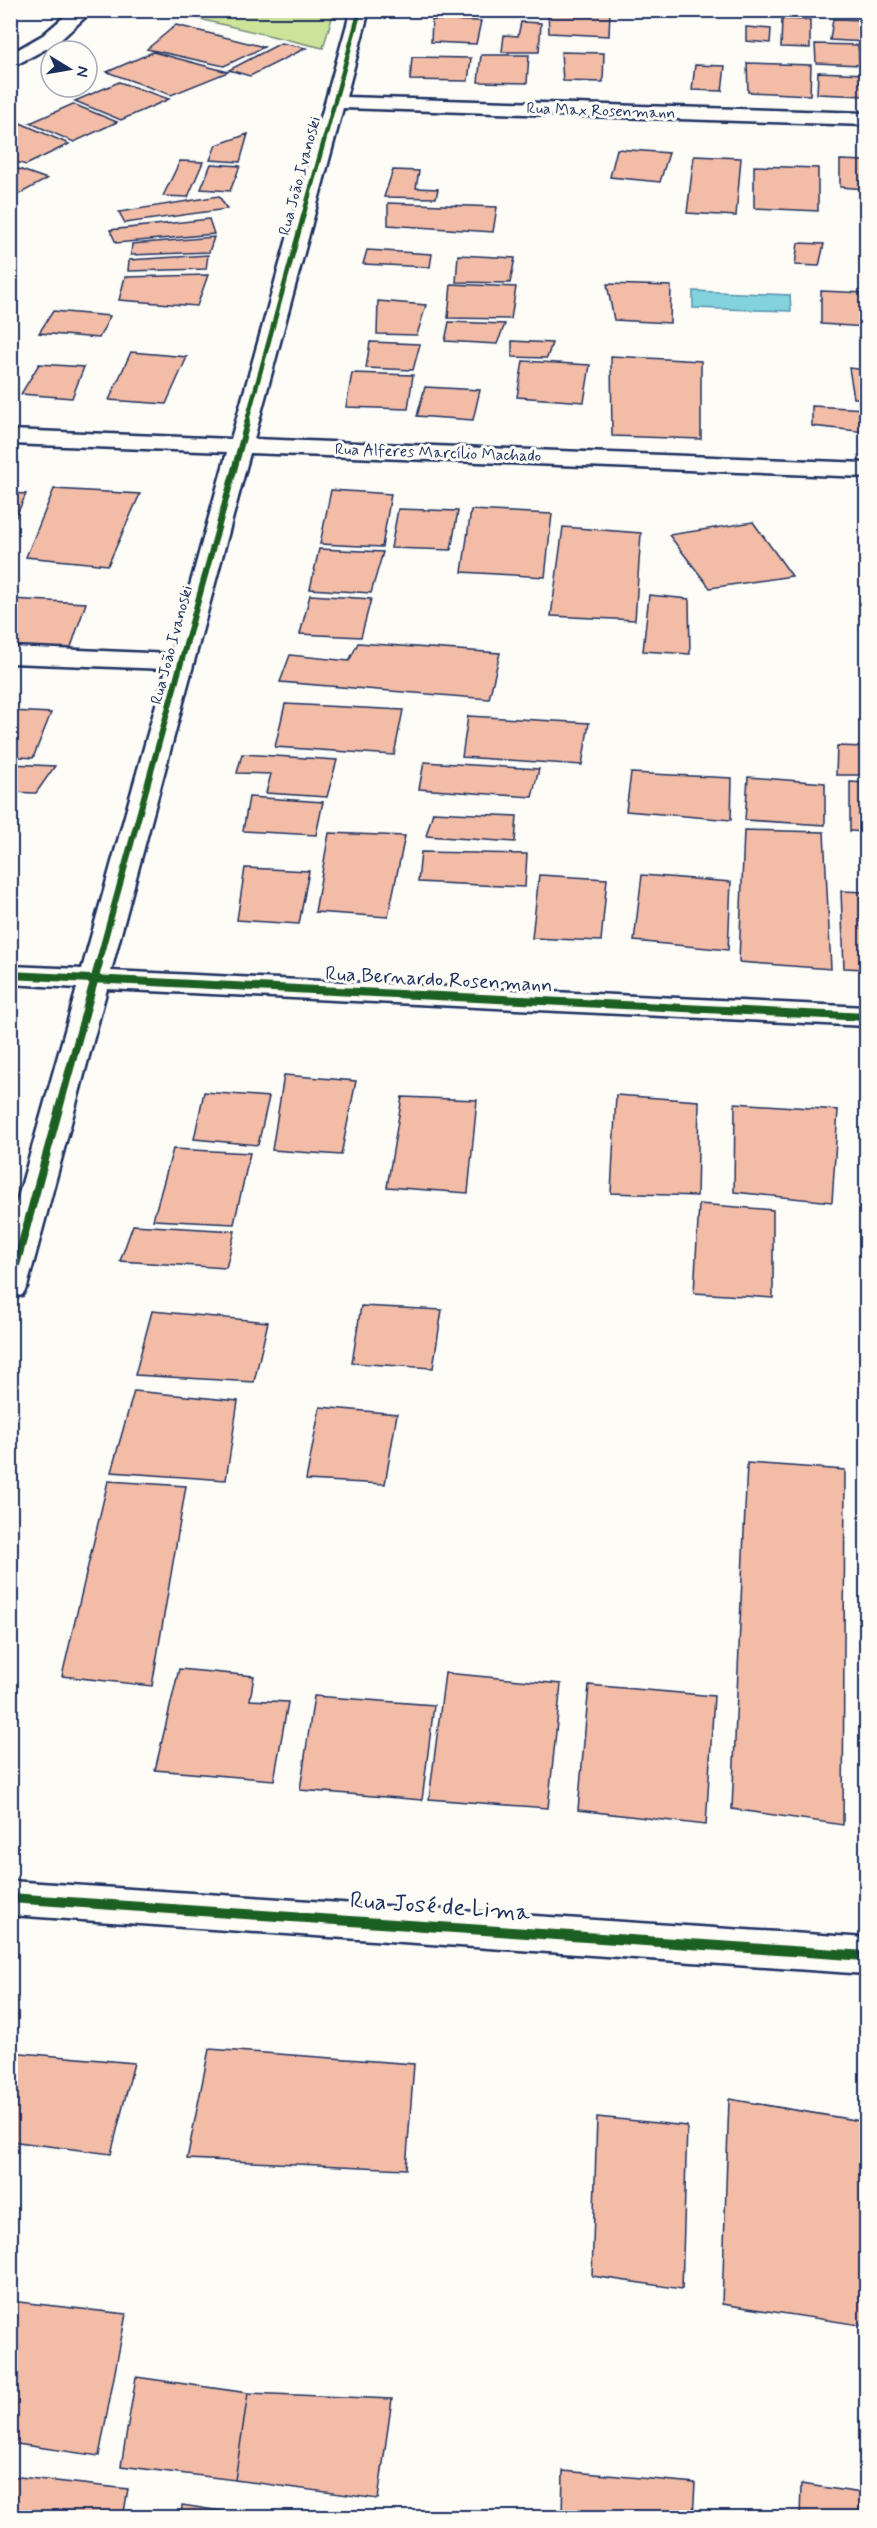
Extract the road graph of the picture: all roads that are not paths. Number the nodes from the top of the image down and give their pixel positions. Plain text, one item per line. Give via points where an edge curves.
1 (84, 10) edge
2 (360, 10) edge
3 (10, 62) edge
4 (334, 102) junction
5 (867, 119) edge
6 (10, 437) edge
7 (241, 446) junction
8 (867, 470) edge
9 (10, 656) edge
10 (182, 662) junction
11 (10, 975) edge
12 (94, 980) junction
13 (867, 1017) edge
14 (10, 1287) edge
15 (10, 1898) edge
16 (867, 1956) edge

1 - 3 street via 50,39
2 - 4 street, Rua João Ivanoski
4 - 5 street, Rua Max Rosenmann
4 - 7 street, Rua João Ivanoski
6 - 7 street, Rua Alferes Marcílio Machado
7 - 8 street, Rua Alferes Marcílio Machado
7 - 10 street, Rua João Ivanoski
9 - 10 street
10 - 12 street, Rua João Ivanoski
11 - 12 street, Rua Bernardo Rosenmann
12 - 13 street, Rua Bernardo Rosenmann
12 - 14 street, Rua João Ivanoski
15 - 16 street, Rua José de Lima

